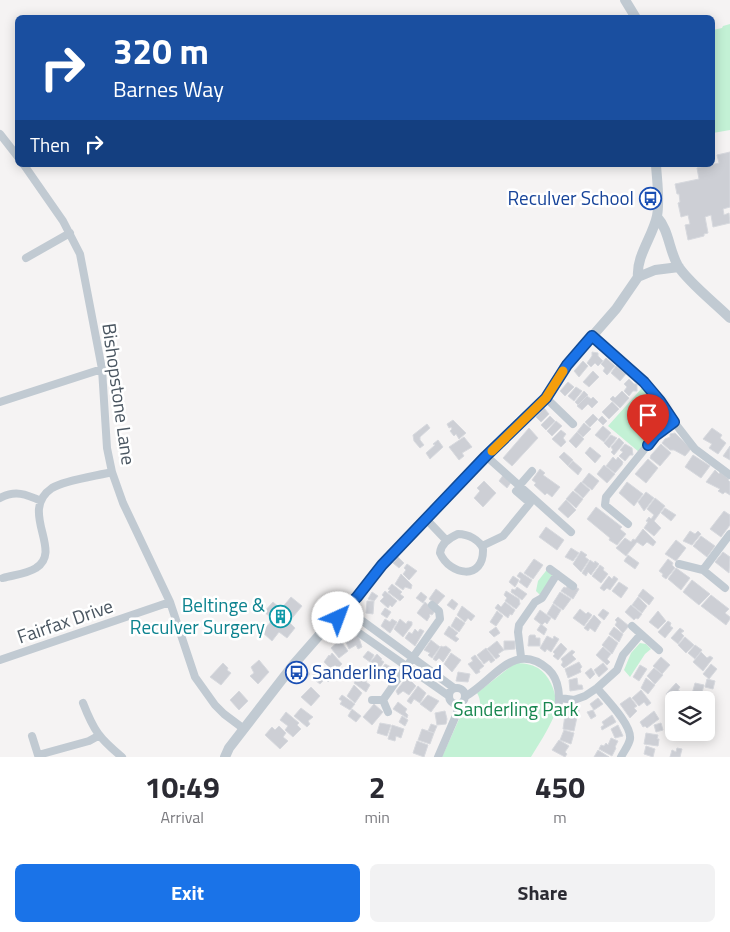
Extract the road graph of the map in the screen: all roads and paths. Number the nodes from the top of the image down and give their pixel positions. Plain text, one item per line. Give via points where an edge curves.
1 (625, 0) edge
2 (634, 15) edge
3 (0, 134) edge
4 (15, 153) edge
5 (25, 167) edge
6 (656, 167) edge
7 (657, 216) junction
8 (70, 234) junction
9 (26, 258) dead end
10 (679, 266) junction
11 (638, 276) junction
12 (730, 318) edge
13 (592, 336) junction
14 (102, 368) junction
15 (546, 398) junction
16 (0, 402) edge
17 (674, 422) junction
18 (572, 424) dead end
19 (486, 456) junction
20 (532, 471) dead end
21 (112, 472) junction
22 (730, 475) edge
23 (517, 488) junction
24 (0, 498) edge
25 (41, 502) junction
26 (427, 520) junction
27 (628, 524) dead end
28 (572, 532) dead end
29 (730, 534) edge
30 (446, 540) junction
31 (482, 546) junction
32 (679, 564) dead end
33 (703, 570) junction
34 (13, 575) junction
35 (3, 578) dead end
36 (16, 584) dead end
37 (573, 586) dead end
38 (725, 588) dead end
39 (170, 602) junction
40 (432, 605) dead end
41 (353, 611) junction
42 (337, 615) junction
43 (346, 625) junction
44 (632, 626) dead end
45 (321, 634) junction
46 (641, 634) junction
47 (659, 650) dead end
48 (412, 658) junction
49 (521, 658) junction
50 (0, 660) edge
51 (407, 666) junction
52 (454, 688) junction
53 (597, 688) junction
54 (449, 696) junction
55 (466, 696) junction
56 (560, 698) junction
57 (372, 700) dead end
58 (383, 700) junction
59 (83, 703) dead end
60 (458, 704) junction
61 (388, 712) dead end
62 (558, 712) dead end
63 (244, 729) junction
64 (32, 736) dead end
65 (98, 736) junction
66 (122, 757) edge
67 (224, 757) edge
68 (438, 757) edge
69 (621, 757) edge

1 - 2 street
3 - 4 street
5 - 8 street, Bishopstone Lane
6 - 7 street
7 - 10 street via 663,223
7 - 11 street
8 - 9 street
8 - 14 street, Bishopstone Lane via 80,254
10 - 11 street
10 - 12 street
11 - 13 street via 616,309
13 - 15 street via 567,365
13 - 17 street via 644,382
14 - 16 street
14 - 21 street, Bishopstone Lane via 107,448
15 - 18 street
15 - 19 street
17 - 22 street via 695,448
17 - 27 street via 655,436 606,497 605,505
19 - 23 street
19 - 26 street
20 - 23 street
21 - 25 street via 55,487
21 - 39 street, Bishopstone Lane via 123,503
23 - 28 street
23 - 31 street via 530,503 503,536
24 - 25 street via 19,493
25 - 34 street via 38,517 45,556 38,567
26 - 30 street
26 - 41 street via 382,565 357,597
29 - 33 street
30 - 31 street via 460,534 477,540
30 - 31 street via 440,555 450,566 463,572 478,566 483,557
32 - 33 street
33 - 38 street
34 - 35 street
34 - 36 street
37 - 49 street via 553,572 542,598 535,602 519,624
39 - 50 street, Fairfax Drive
39 - 63 street, Bishopstone Lane via 200,686 224,714
40 - 48 street via 439,611 440,619
41 - 42 street via 342,608
41 - 43 street via 354,623
41 - 48 street
42 - 43 street via 339,621
42 - 45 street
43 - 45 street
43 - 51 street
44 - 46 street
45 - 63 street
46 - 47 street
46 - 53 street via 623,655 618,670
48 - 51 street
48 - 52 street
49 - 55 street
49 - 56 street via 540,663 550,671
51 - 54 street
51 - 58 street
52 - 54 street
52 - 55 street via 460,688
53 - 56 street via 574,700
53 - 69 street via 629,730 629,741
54 - 60 street
55 - 60 street
56 - 62 street
57 - 58 street
58 - 61 street
59 - 65 street
60 - 68 street
63 - 67 street
64 - 65 street via 38,755
65 - 66 street

